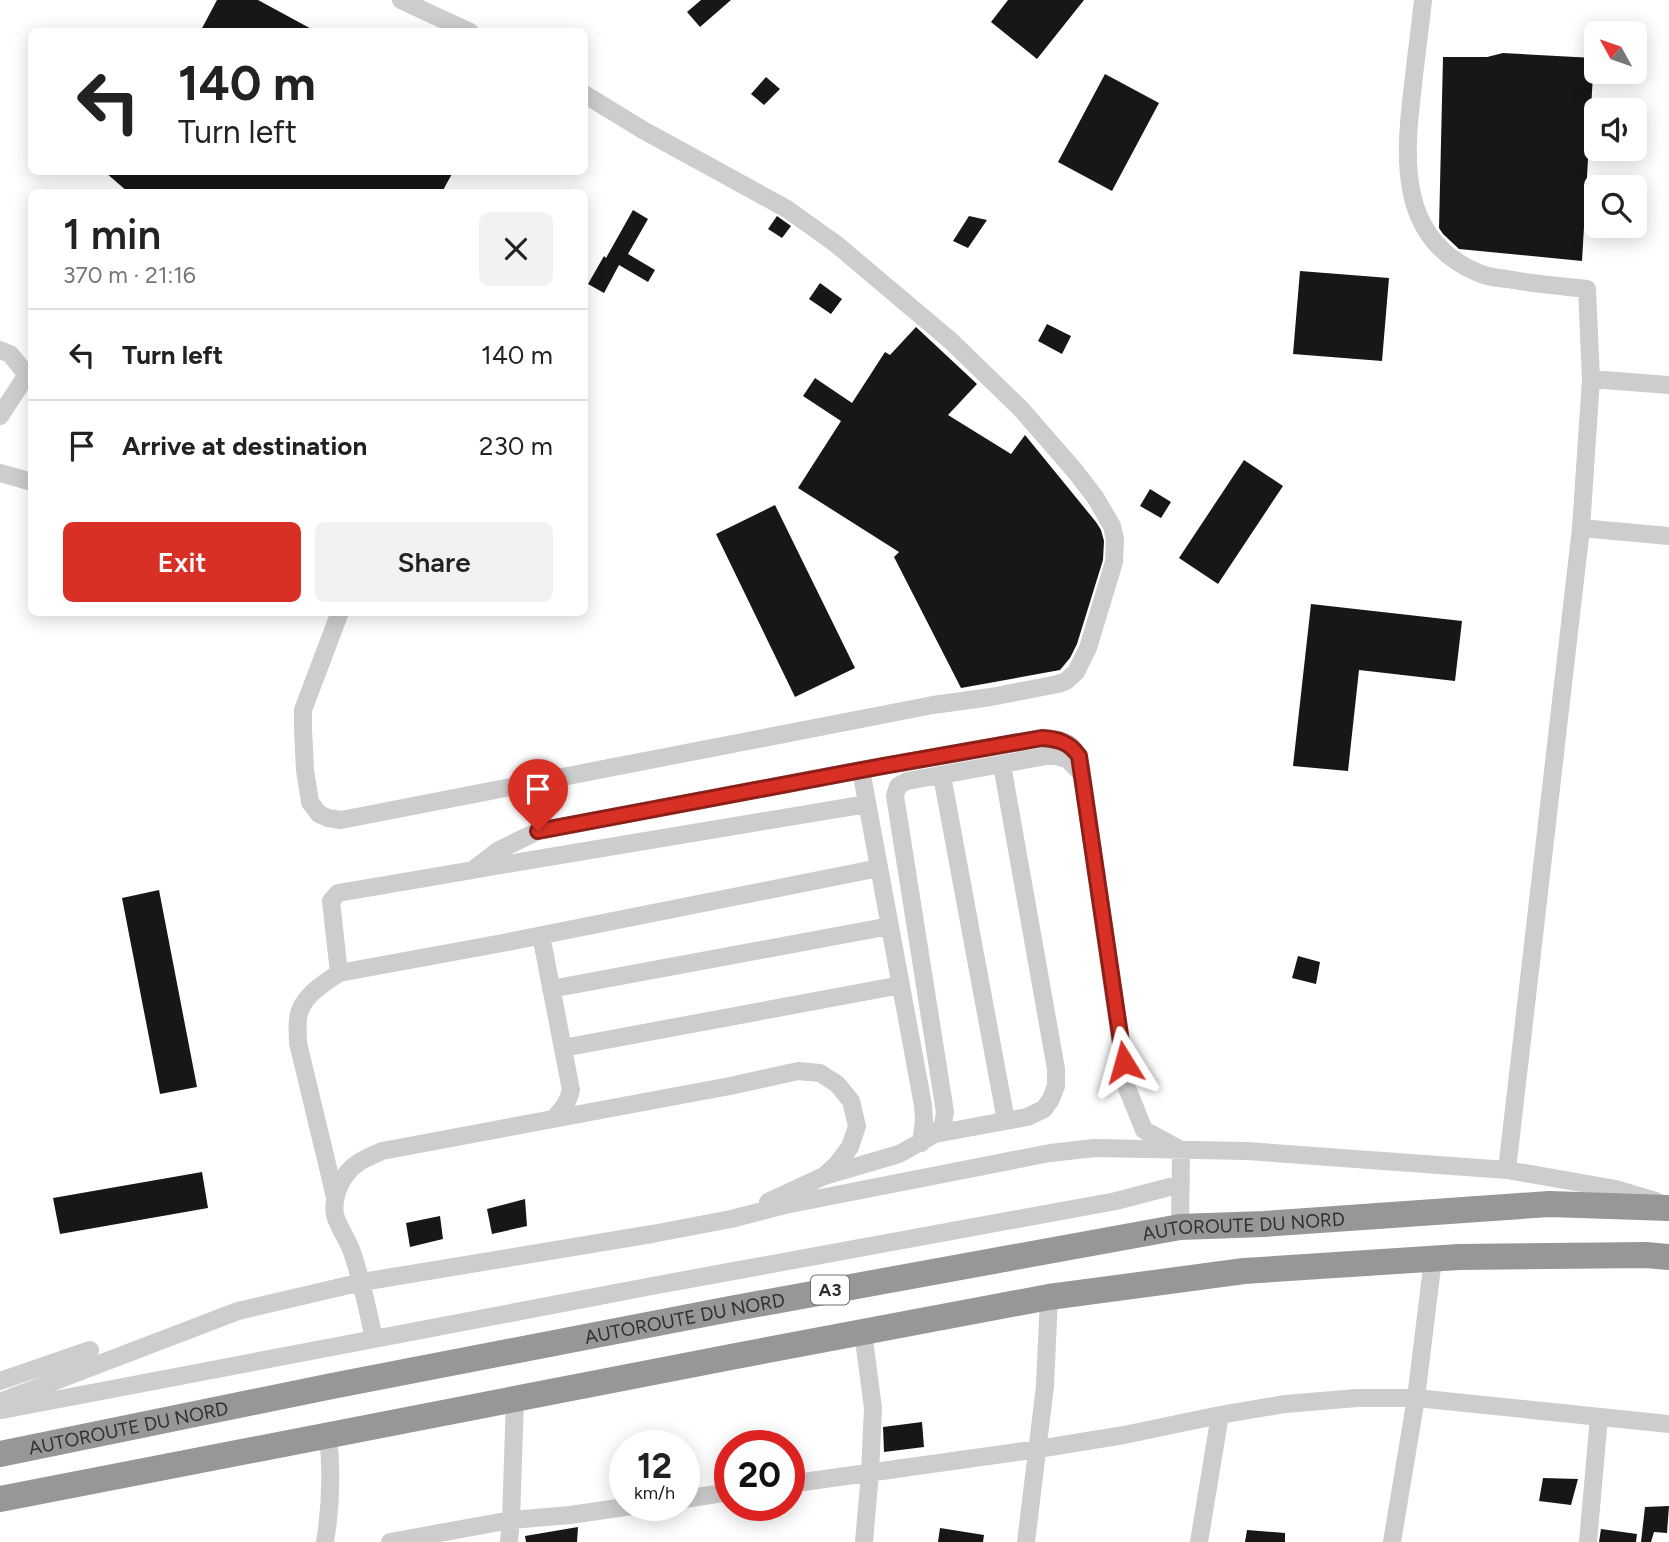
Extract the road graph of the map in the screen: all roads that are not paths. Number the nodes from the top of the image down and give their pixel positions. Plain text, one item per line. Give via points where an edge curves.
1 (401, 0) edge
2 (1423, 0) edge
3 (461, 28) edge
4 (588, 96) edge
5 (0, 350) edge
6 (28, 377) edge
7 (28, 379) edge
8 (1591, 379) junction
9 (1669, 385) edge
10 (0, 416) edge
11 (0, 473) edge
12 (28, 481) edge
13 (1581, 528) junction
14 (1669, 536) edge
15 (338, 616) edge
16 (1002, 765) junction
17 (860, 770) junction
18 (1082, 774) junction
19 (942, 776) junction
20 (867, 804) junction
21 (879, 868) junction
22 (473, 870) junction
23 (890, 926) junction
24 (541, 935) junction
25 (340, 973) junction
26 (901, 985) junction
27 (551, 989) junction
28 (563, 1048) junction
29 (553, 1119) junction
30 (1006, 1121) junction
31 (928, 1138) junction
32 (1181, 1150) junction
33 (1507, 1170) junction
34 (824, 1176) junction
35 (1181, 1184) junction
36 (335, 1197) junction
37 (1669, 1206) edge
38 (731, 1219) junction
39 (1180, 1227) junction
40 (1669, 1257) edge
41 (1433, 1259) junction
42 (362, 1282) junction
43 (1049, 1297) junction
44 (863, 1332) junction
45 (374, 1339) junction
46 (90, 1350) dead end
47 (0, 1381) edge
48 (1416, 1398) junction
49 (515, 1399) junction
50 (0, 1402) edge
51 (0, 1410) edge
52 (1220, 1415) junction
53 (1599, 1417) junction
54 (1669, 1424) edge
55 (328, 1436) junction
56 (1038, 1449) junction
57 (0, 1454) edge
58 (870, 1473) junction
59 (805, 1482) edge
60 (0, 1499) edge
61 (609, 1509) edge
62 (511, 1520) junction
63 (326, 1542) edge
64 (390, 1542) edge
65 (509, 1542) edge
66 (864, 1542) edge
67 (1026, 1542) edge
68 (1199, 1542) edge
69 (1392, 1542) edge
70 (1588, 1542) edge

1 - 3 street
2 - 8 street via 1408,133 1408,180 1414,204 1432,239 1468,268 1525,283 1587,289
4 - 15 street via 812,226 951,341 1021,409 1095,497 1112,526 1114,562 1084,658 1071,677 1058,684 341,820 319,814 310,802 303,729 303,710
5 - 6 street via 10,354
7 - 10 street
8 - 9 street
8 - 13 street
11 - 12 street
13 - 14 street
13 - 33 street
16 - 18 street via 1052,755 1067,759
16 - 19 street
16 - 30 street via 1056,1069 1056,1086 1044,1109
17 - 18 street via 1042,738 1058,739 1073,747
17 - 20 street
17 - 22 street via 538,831 499,850
18 - 32 street via 1127,1088 1144,1130
19 - 30 street
19 - 31 street via 907,781 898,786 895,796 945,1112 943,1125
20 - 21 street
20 - 22 street
21 - 23 street
21 - 24 street
22 - 25 street via 338,893 331,901
23 - 26 street
23 - 27 street
24 - 25 street
24 - 27 street
25 - 36 street via 317,988 298,1017 298,1042
26 - 28 street
26 - 31 street
27 - 28 street
28 - 29 street via 571,1090 569,1100
29 - 34 street via 799,1071 820,1073 851,1101 857,1126 850,1147
29 - 36 street via 382,1151 355,1164
30 - 31 street
31 - 34 street via 899,1154
32 - 33 street
32 - 35 street
32 - 38 street via 1049,1153
33 - 37 street via 1616,1189
34 - 38 street
35 - 39 street
35 - 45 street via 1115,1201
36 - 42 street via 335,1214
37 - 39 highway, AUTOROUTE DU NORD / A3 via 1549,1204
38 - 42 street
39 - 57 highway, AUTOROUTE DU NORD / A3 via 703,1314
40 - 41 highway
41 - 43 highway via 1244,1271
41 - 48 street
42 - 45 street
42 - 50 street via 238,1311
43 - 44 highway
43 - 56 street
44 - 49 highway
44 - 58 street via 873,1408
45 - 51 street
46 - 47 street
48 - 52 street via 1285,1404
48 - 53 street
48 - 69 street
49 - 55 highway
49 - 62 street
52 - 56 street
52 - 68 street
53 - 54 street
53 - 70 street
55 - 60 highway
55 - 63 street
56 - 58 street
56 - 67 street
58 - 59 street
58 - 66 street
61 - 62 street
62 - 64 street
62 - 65 street

